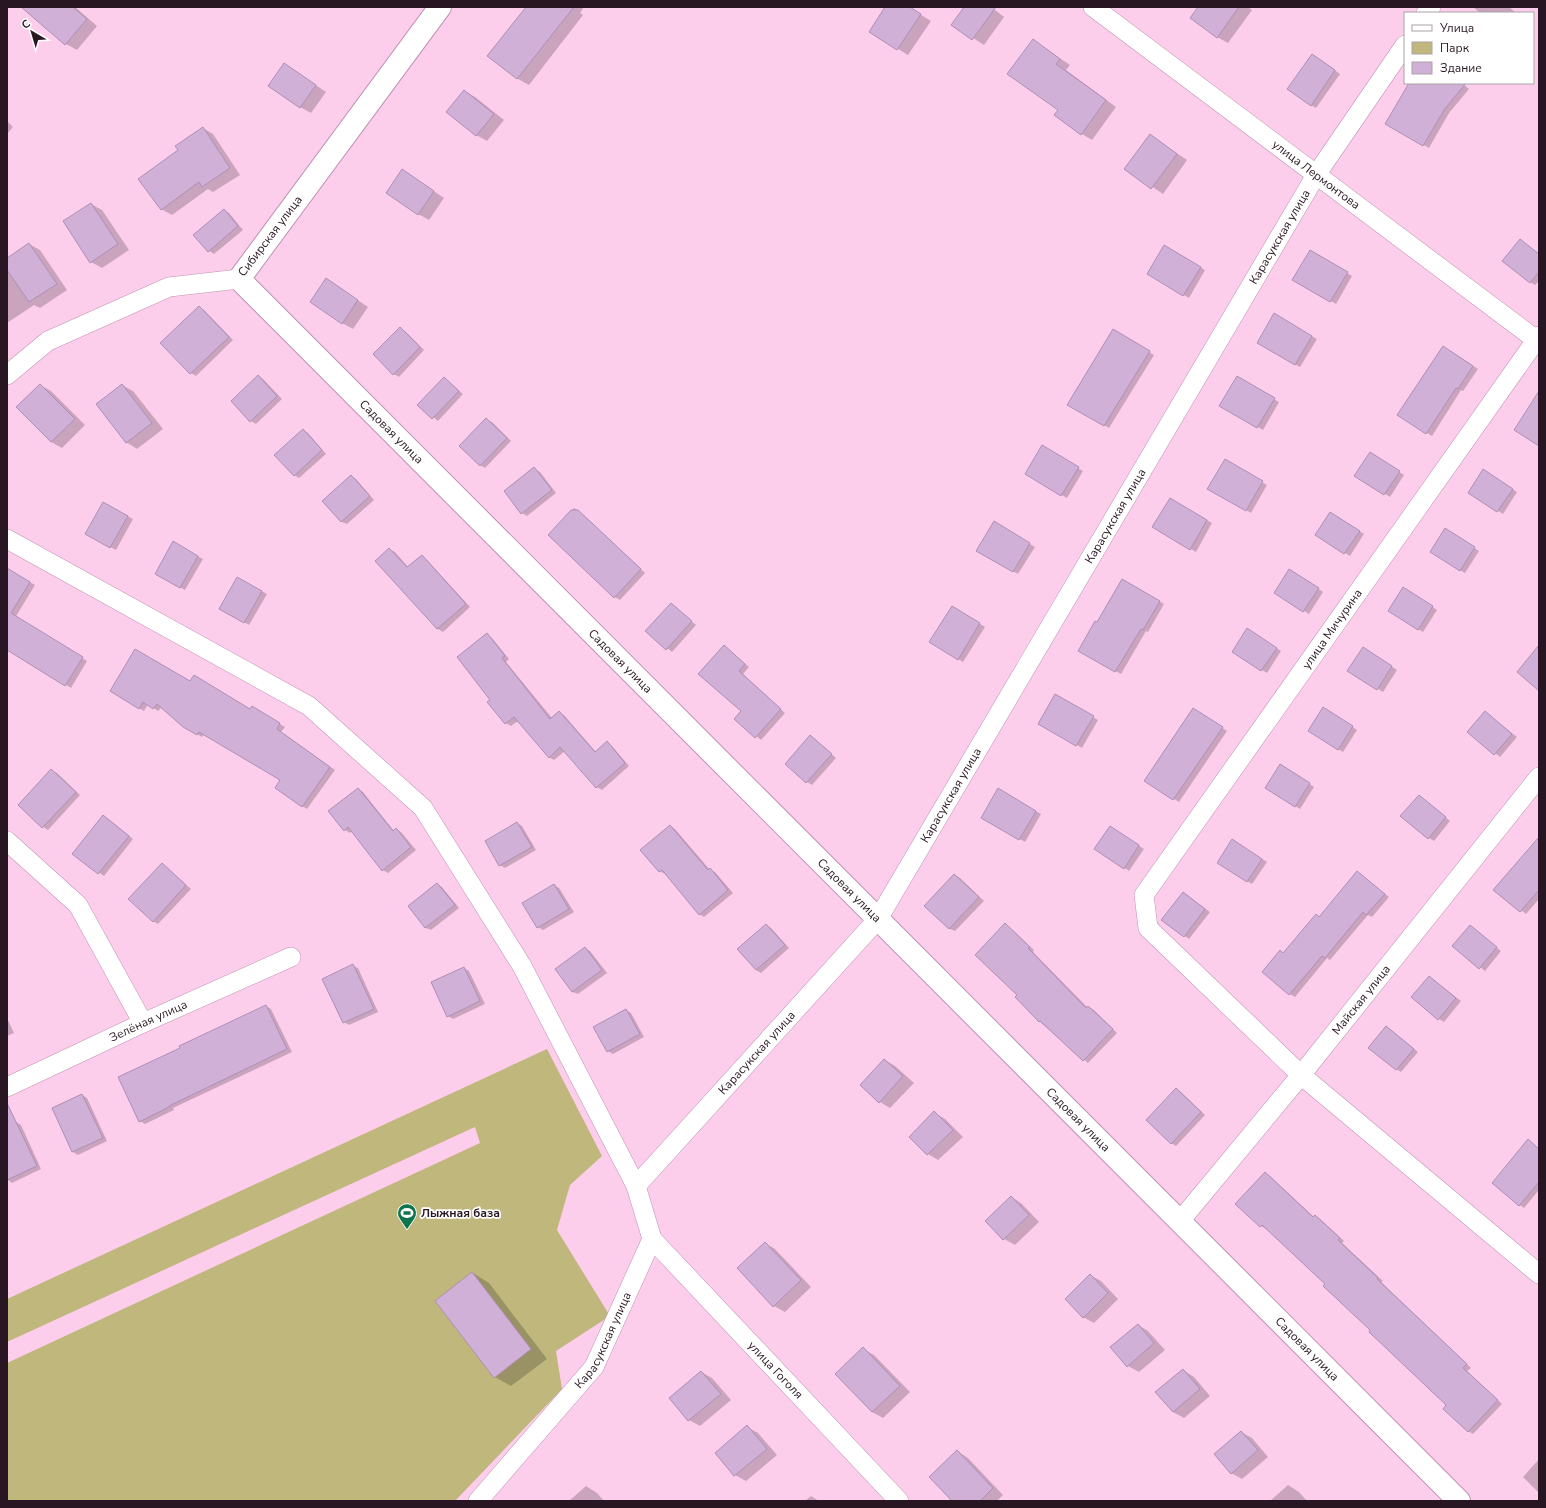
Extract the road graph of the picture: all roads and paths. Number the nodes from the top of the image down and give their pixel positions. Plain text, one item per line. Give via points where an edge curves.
1 (440, 7) edge
2 (1093, 7) edge
3 (1404, 46) edge
4 (1316, 175) junction
5 (239, 279) junction
6 (1538, 339) edge
7 (7, 375) edge
8 (7, 539) edge
9 (1539, 777) edge
10 (7, 841) edge
11 (878, 919) junction
12 (291, 957) dead end
13 (142, 1023) junction
14 (1301, 1075) junction
15 (7, 1088) edge
16 (636, 1186) junction
17 (1180, 1221) junction
18 (652, 1239) junction
19 (1537, 1269) edge
20 (478, 1501) edge
21 (899, 1501) edge
22 (1460, 1501) edge

1 - 5 street, Сибирская улица
2 - 4 street, улица Лермонтова
3 - 4 street, Карасукская улица
4 - 6 street, улица Лермонтова
4 - 11 street, Карасукская улица
5 - 7 street, Сибирская улица via 169,287 48,341
5 - 11 street, Садовая улица
6 - 14 street, улица Мичурина via 1144,895 1148,928
8 - 16 street via 309,706 423,808 522,966
9 - 14 street, Майская улица
10 - 13 street via 78,905
11 - 16 street, Карасукская улица
11 - 17 street, Садовая улица
12 - 13 street, Зелёная улица
13 - 15 street, Зелёная улица
14 - 17 street, Майская улица
14 - 19 street
16 - 18 street
17 - 22 street, Садовая улица
18 - 20 street, Карасукская улица via 594,1368
18 - 21 street, улица Гоголя

